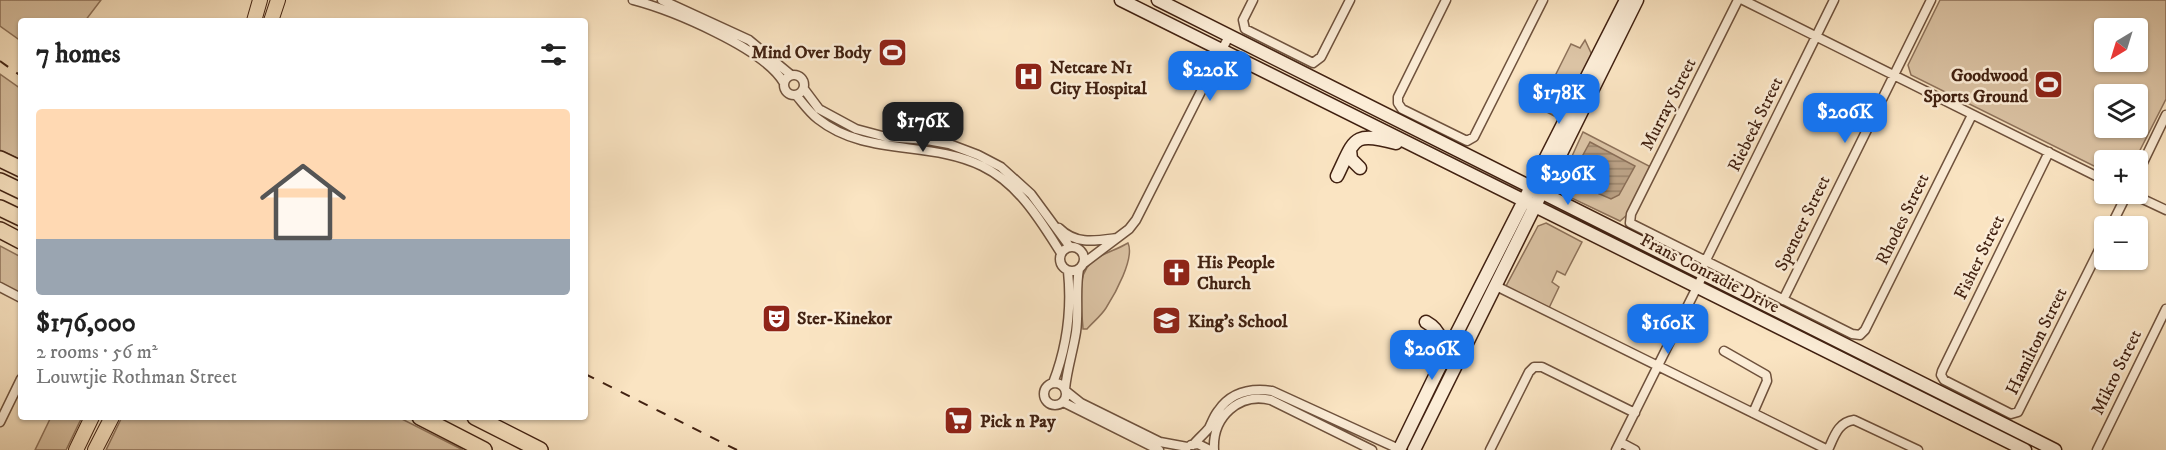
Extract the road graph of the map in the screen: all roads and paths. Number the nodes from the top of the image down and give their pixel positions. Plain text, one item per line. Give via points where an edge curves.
1 (261, 0) edge
2 (278, 0) edge
3 (633, 0) edge
4 (662, 0) edge
5 (1121, 0) edge
6 (1158, 0) edge
7 (1253, 0) edge
8 (1350, 0) edge
9 (1446, 0) edge
10 (1543, 0) edge
11 (1626, 0) edge
12 (1637, 0) edge
13 (1738, 0) edge
14 (1743, 0) edge
15 (1834, 0) edge
16 (1931, 0) edge
17 (255, 18) edge
18 (272, 18) edge
19 (1229, 36) junction
20 (1816, 37) junction
21 (1222, 50) junction
22 (1894, 75) junction
23 (788, 79) junction
24 (800, 92) junction
25 (1972, 115) junction
26 (2166, 115) edge
27 (1350, 150) junction
28 (1423, 151) junction
29 (2049, 152) junction
30 (2148, 152) edge
31 (0, 159) edge
32 (18, 168) edge
33 (1360, 168) dead end
34 (2094, 175) edge
35 (1337, 176) dead end
36 (0, 181) edge
37 (1530, 188) junction
38 (18, 190) edge
39 (1542, 194) junction
40 (1524, 201) junction
41 (2148, 201) edge
42 (1535, 207) junction
43 (0, 208) edge
44 (2166, 210) edge
45 (1047, 214) junction
46 (18, 217) edge
47 (0, 230) edge
48 (1117, 238) junction
49 (18, 239) edge
50 (1074, 248) junction
51 (1061, 253) junction
52 (2094, 260) edge
53 (1705, 262) junction
54 (1082, 266) junction
55 (1068, 271) junction
56 (1702, 275) junction
57 (1496, 286) junction
58 (0, 287) edge
59 (1697, 287) junction
60 (18, 296) edge
61 (1783, 300) junction
62 (2166, 309) edge
63 (1426, 322) dead end
64 (1724, 351) dead end
65 (1658, 365) junction
66 (1437, 372) junction
67 (1942, 377) joint
68 (1053, 383) junction
69 (18, 385) edge
70 (1065, 390) junction
71 (1063, 402) junction
72 (1635, 413) junction
73 (1753, 413) junction
74 (91, 420) edge
75 (110, 420) edge
76 (426, 420) edge
77 (481, 420) edge
78 (0, 422) edge
79 (1618, 446) edge
80 (1188, 447) edge
81 (1916, 449) edge
82 (76, 450) edge
83 (94, 450) edge
84 (484, 450) edge
85 (540, 450) edge
86 (1159, 450) edge
87 (1212, 450) edge
88 (1372, 450) edge
89 (1400, 450) edge
90 (1414, 450) edge
91 (1490, 450) edge
92 (1635, 450) edge
93 (1828, 450) edge
94 (2025, 450) edge
95 (2055, 450) edge
96 (2097, 450) edge

1 - 17 main road
2 - 18 main road
3 - 23 street via 719,34
4 - 23 street via 748,40
5 - 21 main road, Frans Conradie Drive
6 - 19 main road, Frans Conradie Drive
7 - 8 street via 1243,20 1245,29 1309,63 1316,63 1321,57
9 - 10 street via 1398,104 1465,140 1474,137
11 - 37 main road
12 - 39 main road
13 - 53 street, Murray Street via 1631,214 1630,223
14 - 20 street
15 - 20 street, Riebeek Street
16 - 22 street, Spencer Street
19 - 21 street
19 - 37 main road, Frans Conradie Drive
20 - 22 street
20 - 53 street, Riebeek Street
21 - 28 main road, Frans Conradie Drive
21 - 48 street via 1142,211
22 - 25 street
22 - 61 street, Spencer Street
23 - 24 street via 786,91
23 - 24 street via 795,75 802,78
24 - 45 street via 819,109 856,129 886,137 949,144 988,160 1017,179
24 - 51 street via 818,119 846,136 882,146 944,153 984,167 1023,198
25 - 29 street
25 - 61 street, Rhodes Street via 1860,335
26 - 30 street
27 - 28 main road via 1356,142 1370,137
27 - 33 main road via 1351,159
27 - 35 main road
28 - 40 main road, Frans Conradie Drive
29 - 34 street
29 - 67 street, Fisher Street
31 - 32 highway
36 - 38 highway
37 - 39 main road, Frans Conradie Drive
37 - 40 main road
39 - 42 main road
39 - 56 main road, Frans Conradie Drive
40 - 42 main road, Frans Conradie Drive
40 - 66 main road
41 - 44 street
42 - 57 main road
42 - 59 main road, Frans Conradie Drive
43 - 46 highway
45 - 48 street via 1061,231 1082,241
45 - 50 street
47 - 49 highway
48 - 50 street via 1096,246
48 - 54 street
50 - 51 street
50 - 54 street via 1084,255
51 - 55 street via 1060,264
52 - 67 street, Hamilton Street via 2018,412 2011,414
53 - 61 street
54 - 55 street
54 - 70 street via 1076,283 1076,331
55 - 68 street via 1068,329
56 - 59 street
56 - 95 main road, Frans Conradie Drive
57 - 65 street
57 - 90 main road
58 - 60 street
59 - 65 street
59 - 94 main road, Frans Conradie Drive
62 - 96 street, Mikro Street
63 - 66 main road via 1441,339
64 - 73 street via 1766,375
65 - 72 street
65 - 73 street
66 - 89 main road
68 - 70 street
68 - 71 street via 1046,388 1045,398 1053,405
69 - 78 street
70 - 71 street
70 - 80 street via 1081,403 1160,442
71 - 86 street
72 - 79 street
72 - 91 street via 1542,367 1534,367
73 - 93 street
74 - 82 main road
75 - 83 main road
76 - 84 highway
77 - 85 highway
79 - 92 street
80 - 87 street
80 - 89 street via 1208,429 1228,400 1247,390 1260,389 1272,390
81 - 93 street via 1854,420 1841,425
87 - 88 street via 1232,406 1262,397

